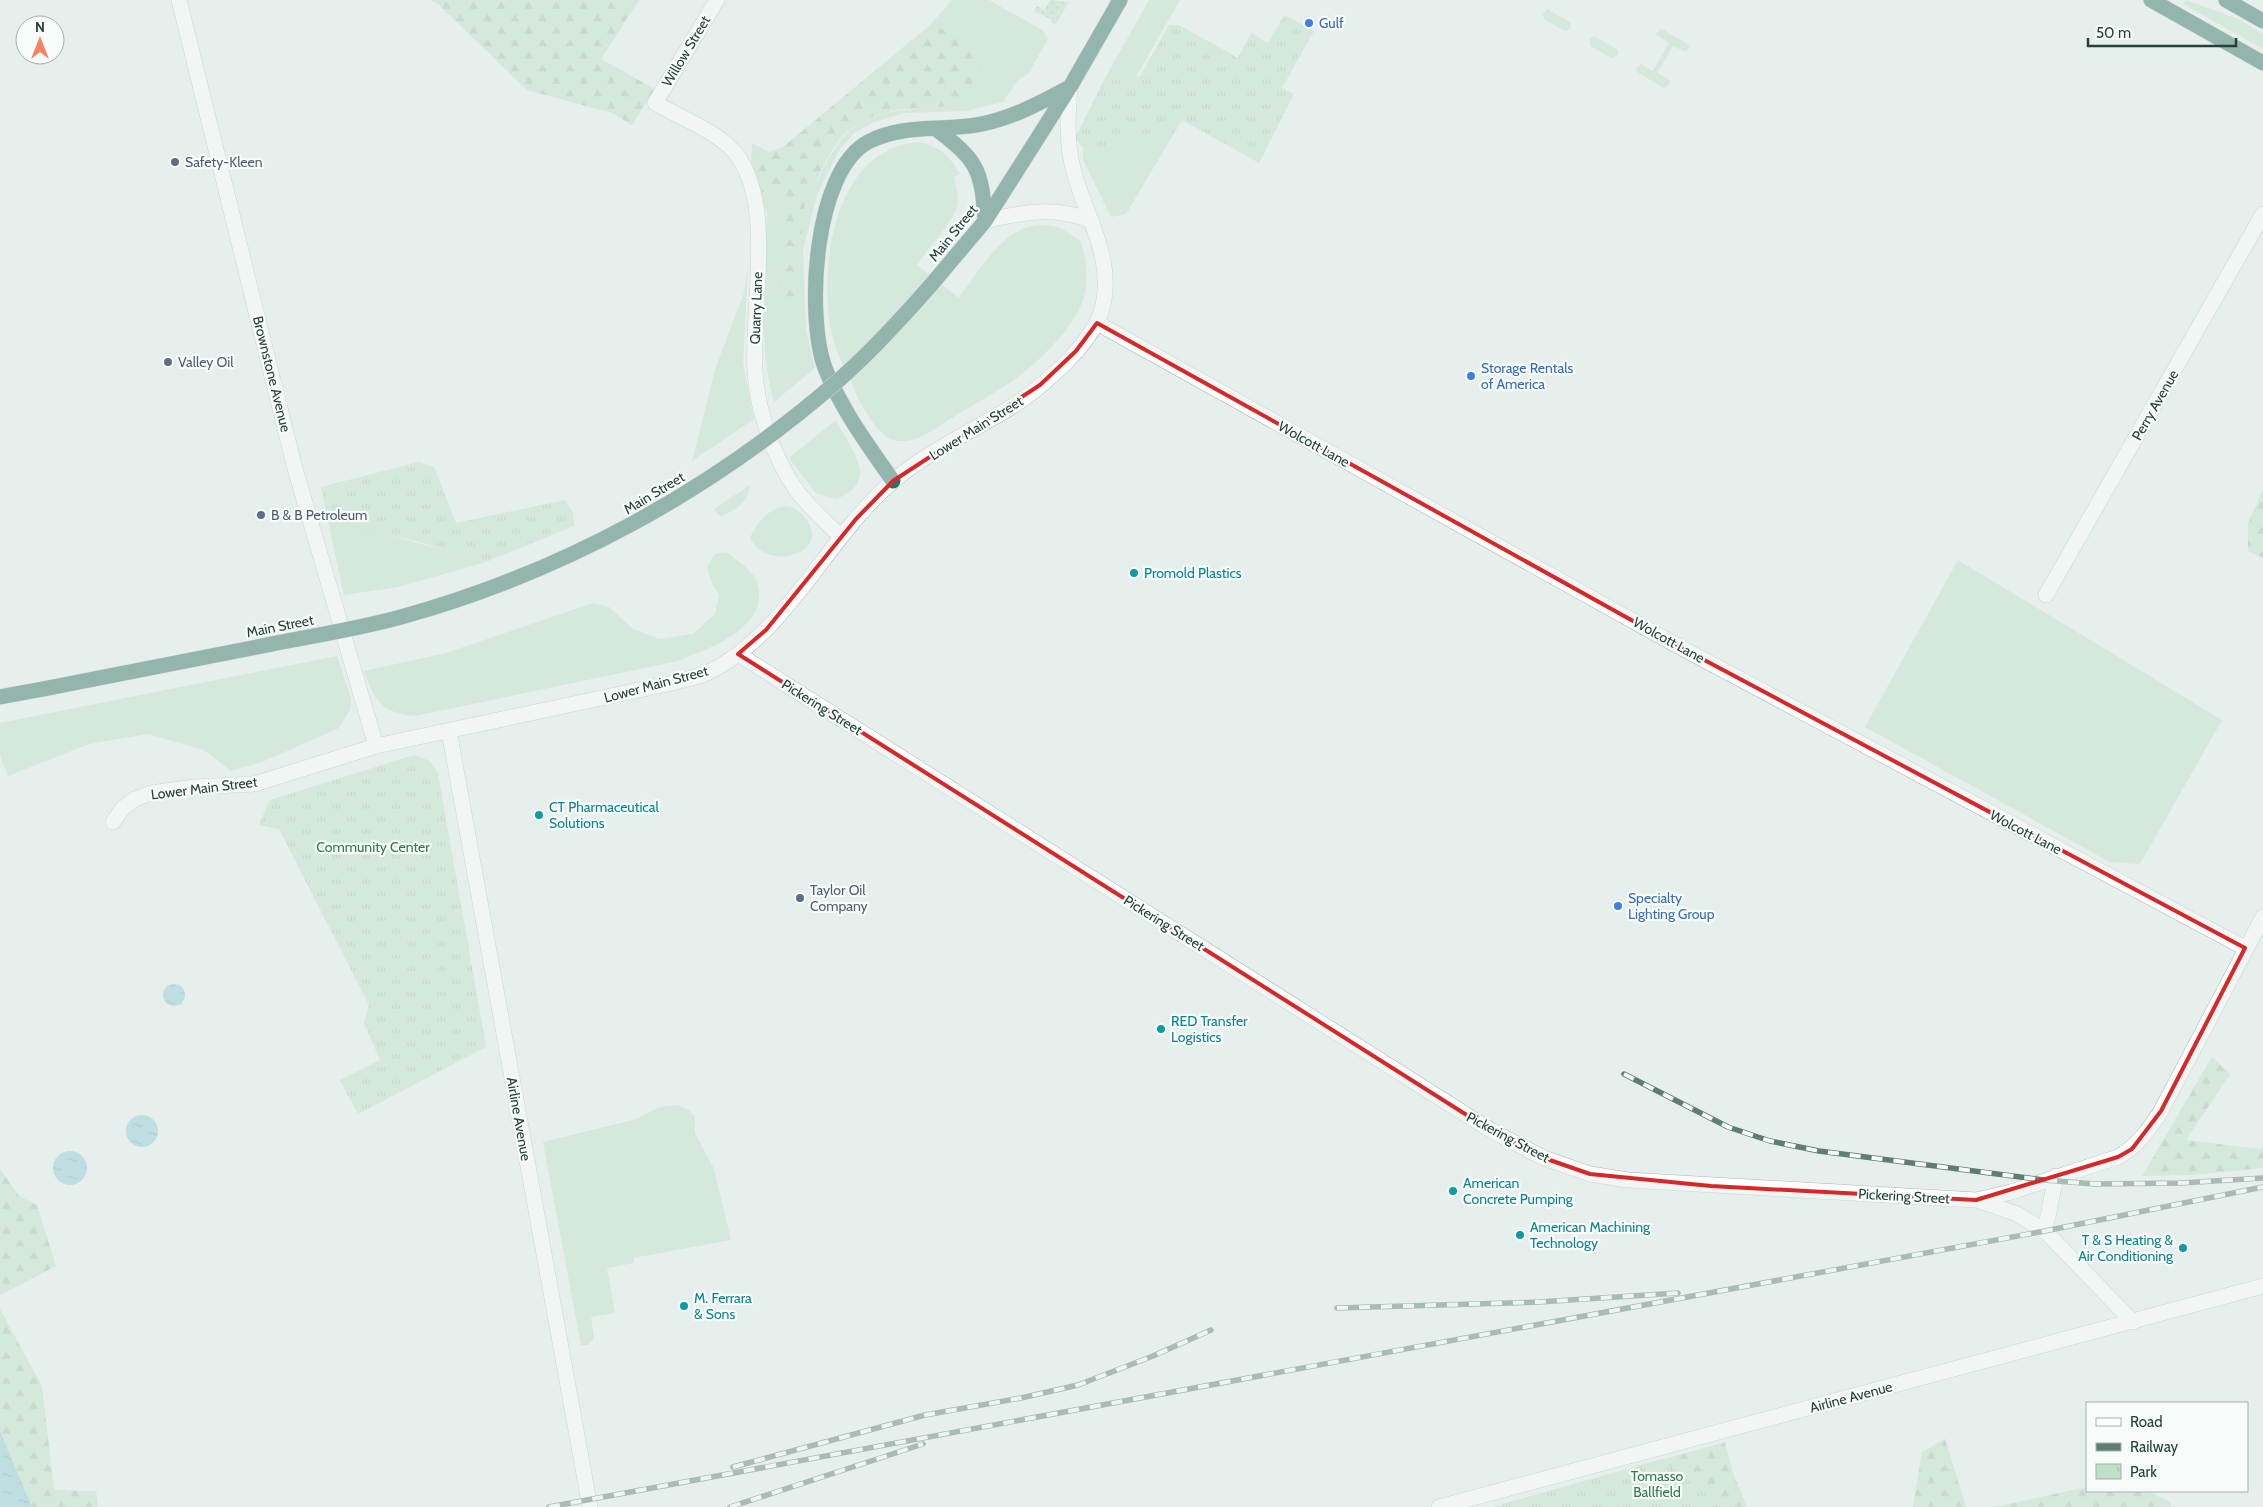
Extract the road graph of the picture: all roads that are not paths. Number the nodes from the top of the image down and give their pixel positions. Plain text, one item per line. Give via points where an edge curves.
1 (179, 0) edge
2 (717, 0) edge
3 (1120, 0) edge
4 (2151, 0) edge
5 (2226, 0) edge
6 (2263, 21) edge
7 (2263, 63) edge
8 (1070, 87) junction
9 (655, 103) joint
10 (936, 129) junction
11 (2263, 214) edge
12 (985, 221) junction
13 (1092, 221) junction
14 (1097, 323) junction
15 (893, 481) junction
16 (842, 537) junction
17 (2046, 595) dead end
18 (738, 654) junction
19 (0, 698) edge
20 (449, 731) junction
21 (376, 746) junction
22 (113, 822) dead end
23 (2263, 917) edge
24 (2245, 948) junction
25 (2056, 1176) junction
26 (1976, 1200) junction
27 (2045, 1231) junction
28 (2263, 1286) edge
29 (2133, 1322) junction
30 (590, 1507) edge
31 (1438, 1507) edge

1 - 21 street, Brownstone Avenue via 294,465
2 - 9 street, Willow Street
3 - 8 highway, Main Street
4 - 7 highway
5 - 6 highway
8 - 10 highway via 996,120
8 - 12 highway, Main Street
8 - 13 street, Lower Main Street via 1069,149 1078,186
9 - 16 street, Quarry Lane via 726,143 741,162 752,192 759,233 754,372 760,402 787,475 810,506
10 - 12 highway via 973,161 982,187
10 - 15 highway via 898,130 868,142 857,151 833,189 818,253 815,300 825,367 840,401
11 - 17 street, Perry Avenue
12 - 13 street via 1016,213 1048,211
12 - 19 highway, Main Street, bridge via 886,336 791,421 670,504 605,540 471,596 399,618
13 - 14 street, Lower Main Street via 1100,240 1105,283
14 - 15 street, Lower Main Street via 1076,351 1040,386 992,420
14 - 24 street, Wolcott Lane via 1678,646
15 - 16 street, Lower Main Street
16 - 18 street, Lower Main Street via 766,630
18 - 20 street, Lower Main Street via 705,674 672,683
18 - 26 street, Pickering Street via 1492,1131 1544,1158 1590,1174 1628,1180
20 - 21 street, Lower Main Street
20 - 30 street, Airline Avenue
21 - 22 street, Lower Main Street via 254,784 151,793 135,799
23 - 24 street, Pickering Street
24 - 25 street, Pickering Street via 2149,1130 2132,1149 2118,1157
25 - 26 street, Pickering Street
25 - 27 street
26 - 27 street via 2017,1214
27 - 29 street
28 - 29 street, Airline Avenue
29 - 31 street, Airline Avenue

